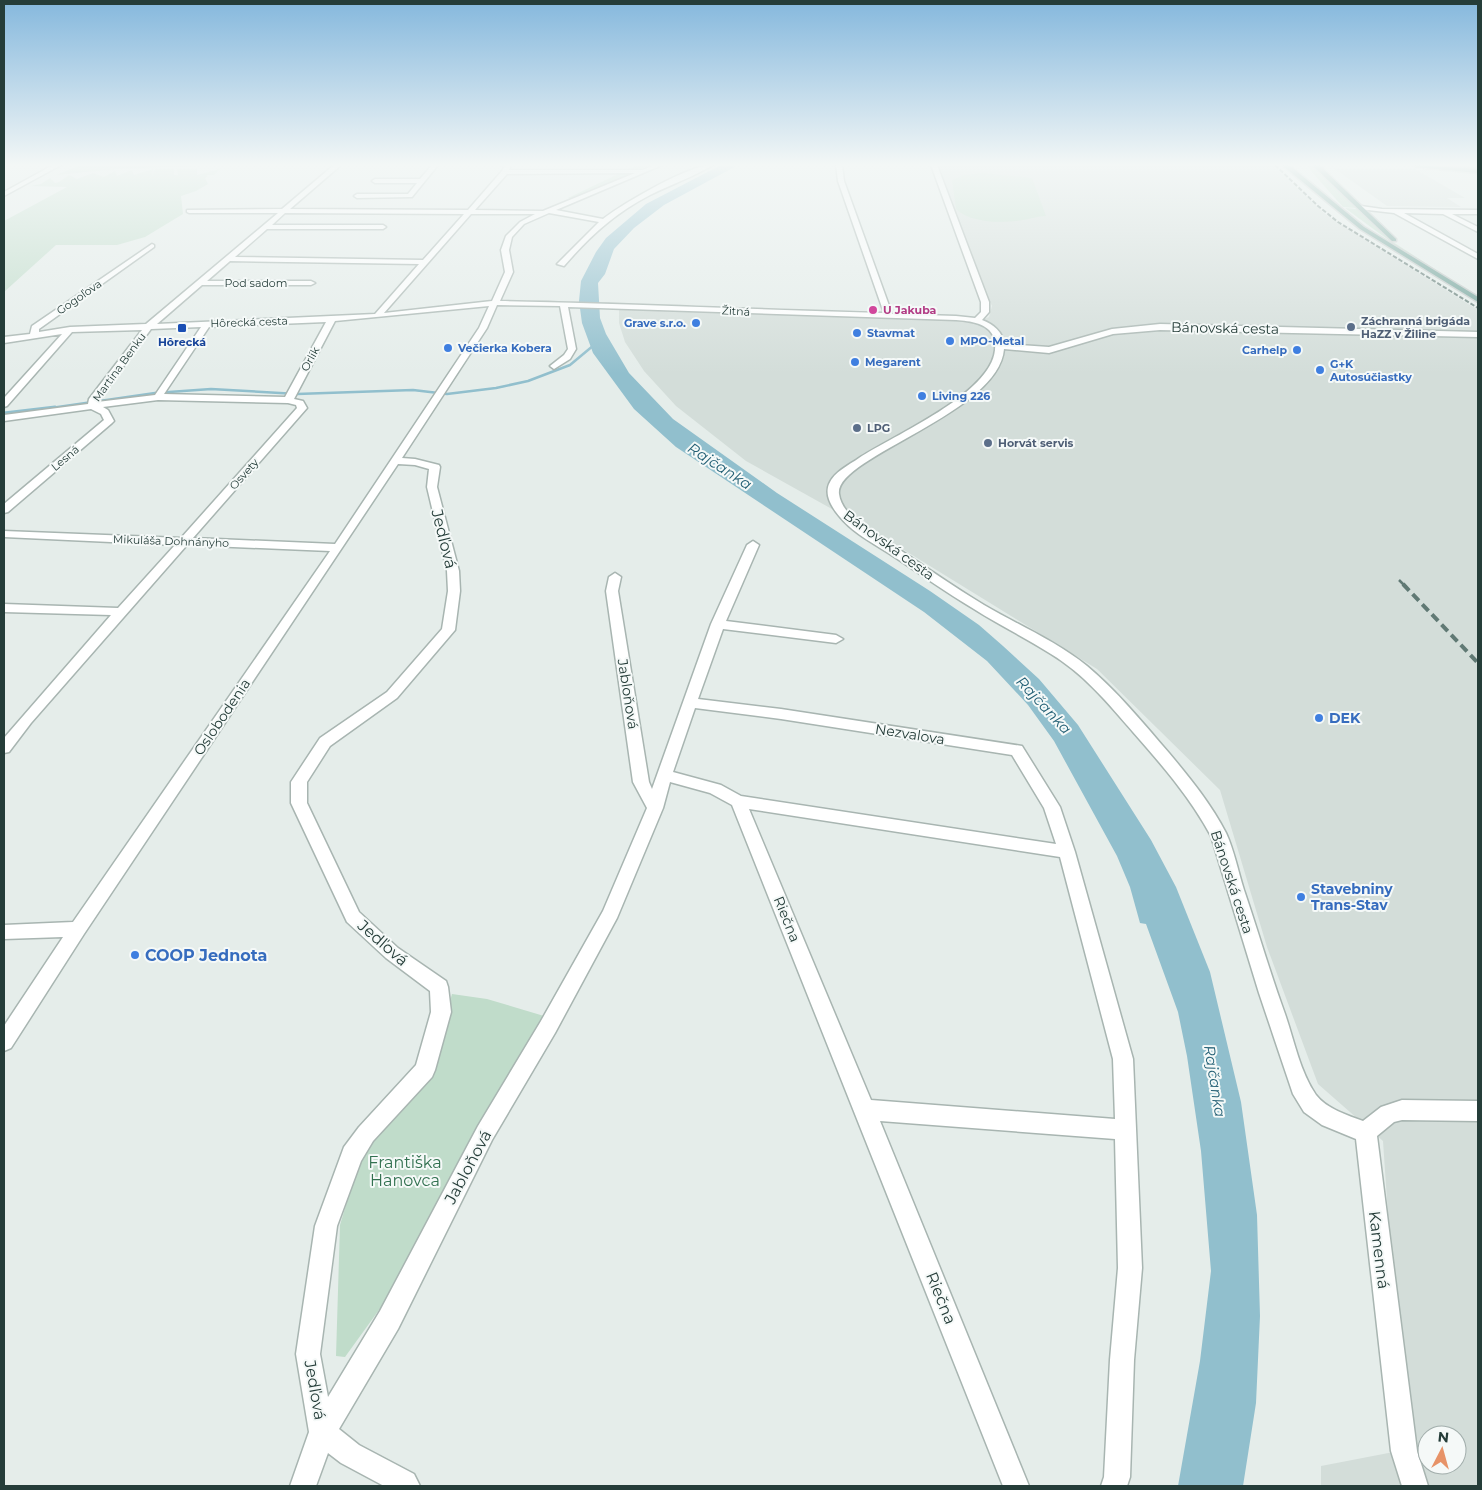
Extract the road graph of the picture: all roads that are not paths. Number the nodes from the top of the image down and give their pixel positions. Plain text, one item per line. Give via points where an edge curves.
1 (257, 235) edge
2 (451, 235) edge
3 (511, 235) edge
4 (588, 235) edge
5 (860, 235) edge
6 (960, 235) edge
7 (1374, 235) edge
8 (1390, 235) edge
9 (1437, 235) edge
10 (152, 246) dead end
11 (1478, 257) edge
12 (228, 259) junction
13 (426, 262) junction
14 (561, 264) dead end
15 (200, 282) junction
16 (311, 283) dead end
17 (1478, 293) edge
18 (1478, 300) edge
19 (494, 303) junction
20 (568, 304) junction
21 (376, 316) junction
22 (889, 316) junction
23 (332, 319) junction
24 (977, 321) junction
25 (208, 324) junction
26 (148, 327) junction
27 (70, 330) junction
28 (34, 334) junction
29 (1478, 334) edge
30 (4, 340) edge
31 (1001, 346) junction
32 (554, 366) dead end
33 (160, 394) junction
34 (290, 396) junction
35 (4, 404) edge
36 (93, 404) junction
37 (4, 418) edge
38 (394, 461) junction
39 (4, 510) edge
40 (4, 534) edge
41 (185, 542) junction
42 (753, 545) dead end
43 (338, 548) junction
44 (615, 577) dead end
45 (4, 608) edge
46 (122, 612) junction
47 (718, 624) junction
48 (836, 639) dead end
49 (690, 703) junction
50 (4, 748) edge
51 (664, 775) junction
52 (738, 801) junction
53 (655, 808) junction
54 (1067, 852) junction
55 (78, 929) junction
56 (4, 932) edge
57 (4, 1042) edge
58 (865, 1110) junction
59 (1478, 1111) edge
60 (1126, 1130) junction
61 (1366, 1132) junction
62 (322, 1432) junction
63 (303, 1486) edge
64 (407, 1486) edge
65 (1016, 1486) edge
66 (1114, 1486) edge
67 (1415, 1486) edge

1 - 12 street, Pod sadom
2 - 13 street
3 - 19 street, Oslobodenia via 506,250 509,272
4 - 14 street
5 - 22 street
6 - 24 street via 985,302 985,312
7 - 18 main road
8 - 17 main road
9 - 11 street
10 - 28 street, Gogoľova via 35,328
12 - 13 street
12 - 15 street, Pod sadom
13 - 21 street
15 - 16 street, Pod sadom
15 - 26 street, Pod sadom
19 - 20 street, Žitná
19 - 21 street, Hôrecká cesta
19 - 38 street, Oslobodenia via 483,328
20 - 22 street, Žitná
20 - 32 street via 572,348 567,357
21 - 23 street, Hôrecká cesta
22 - 24 street, Žitná
23 - 25 street, Hôrecká cesta
23 - 34 street, Orlík
24 - 31 street via 992,328
25 - 26 street, Hôrecká cesta
25 - 33 street
26 - 27 street, Hôrecká cesta
26 - 36 street, Martina Benku
27 - 28 street, Hôrecká cesta
27 - 35 street
28 - 30 street, Hôrecká cesta
29 - 31 street, Bánovská cesta via 1160,326 1112,332 1050,350
31 - 61 street, Bánovská cesta via 996,369 980,386 948,410 871,454 838,479 833,488 836,504 849,520 881,543 1082,669 1156,747 1194,793 1219,836 1300,1087 1311,1105 1329,1118
33 - 34 street via 209,399
33 - 36 street
34 - 41 street, Osvety via 302,408
36 - 37 street
36 - 39 street, Lesná via 105,412 109,421
38 - 43 street, Oslobodenia
38 - 62 street, Jedľová via 435,467 432,487 453,571 454,591 448,630 392,695 325,742 299,782 300,803 353,917 392,953 439,987 441,1012 425,1070 366,1134 352,1155 326,1226 308,1354
40 - 41 street, Mikuláša Dohnányho
41 - 43 street, Mikuláša Dohnányho
41 - 46 street, Osvety
42 - 47 street, Jabloňová
43 - 55 street, Oslobodenia
44 - 53 street, Jabloňová via 612,591 641,782
45 - 46 street
46 - 50 street, Osvety
47 - 48 street
47 - 49 street, Jabloňová
49 - 51 street, Jabloňová
49 - 54 street, Nezvalova via 1017,750 1052,807
51 - 52 street via 715,789
51 - 53 street, Jabloňová
52 - 54 street
52 - 58 street, Riečna
53 - 62 street, Jabloňová via 611,913 485,1133 389,1320
54 - 60 street via 1123,1059
55 - 56 street
55 - 57 street, Oslobodenia
58 - 60 street
58 - 65 street, Riečna
59 - 61 street via 1402,1110 1388,1114
60 - 66 street via 1130,1268
61 - 67 street, Kamenná via 1404,1451
62 - 63 street, Jedľová
62 - 64 street via 350,1454

